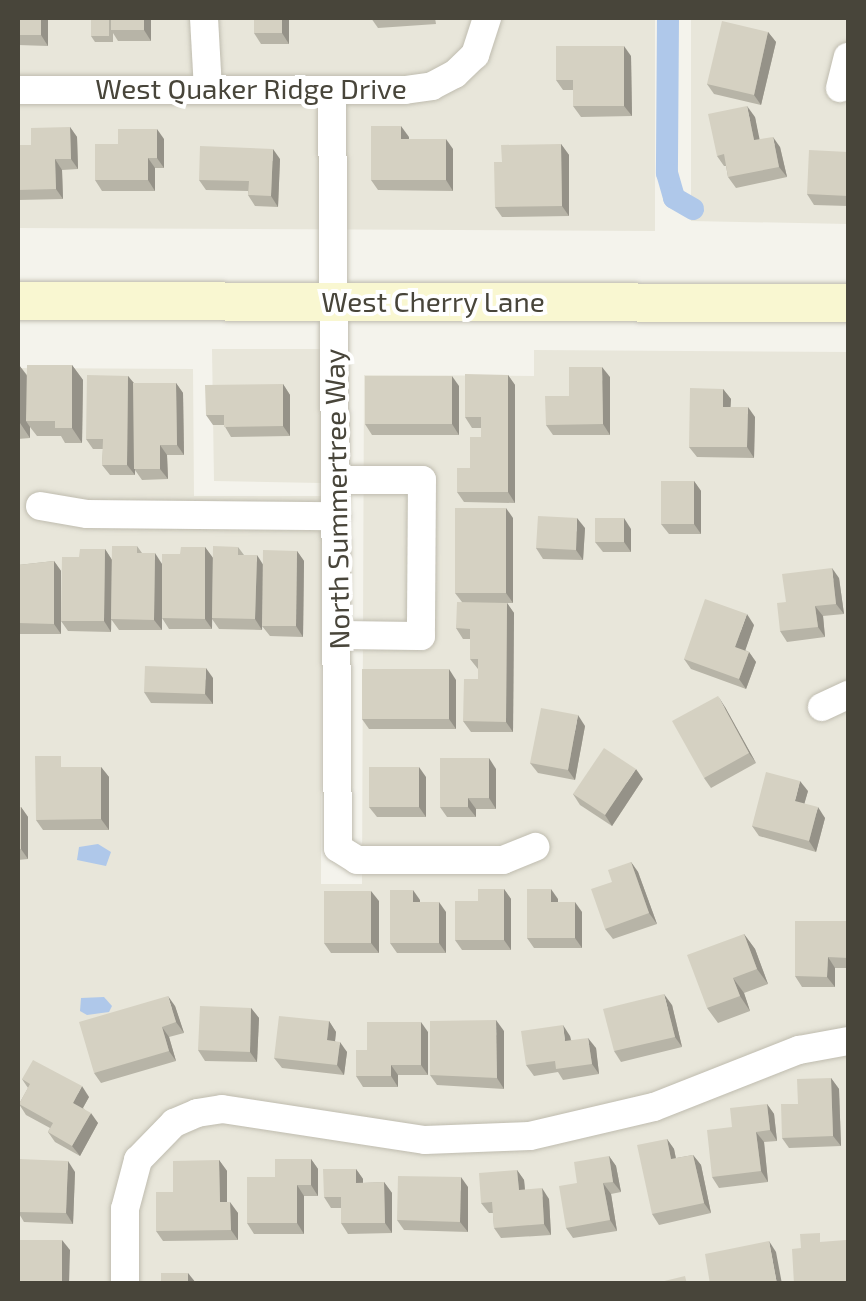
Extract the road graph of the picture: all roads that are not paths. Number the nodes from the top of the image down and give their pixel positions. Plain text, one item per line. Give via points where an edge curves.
1 (204, 18) edge
2 (487, 18) edge
3 (848, 58) edge
4 (840, 88) dead end
5 (208, 89) junction
6 (18, 90) edge
7 (332, 90) junction
8 (334, 300) junction
9 (18, 301) edge
10 (848, 303) edge
11 (337, 480) junction
12 (40, 506) dead end
13 (336, 516) junction
14 (338, 635) junction
15 (848, 695) edge
16 (822, 707) dead end
17 (536, 847) dead end
18 (848, 1040) edge
19 (125, 1284) edge

1 - 5 street
2 - 7 street, West Quaker Ridge Drive via 475,55 432,86
3 - 4 street
5 - 6 street, West Quaker Ridge Drive
5 - 7 street, West Quaker Ridge Drive
7 - 8 street, North Summertree Way
8 - 9 main road, West Cherry Lane
8 - 10 main road, West Cherry Lane
8 - 11 street, North Summertree Way
11 - 13 street, North Summertree Way
11 - 14 street via 422,480 421,636
12 - 13 street via 87,514
13 - 14 street, North Summertree Way
14 - 17 street, North Summertree Way via 338,848 357,860 503,860
15 - 16 street
18 - 19 street via 799,1050 654,1108 530,1136 425,1140 222,1108 174,1122 153,1139 128,1184

